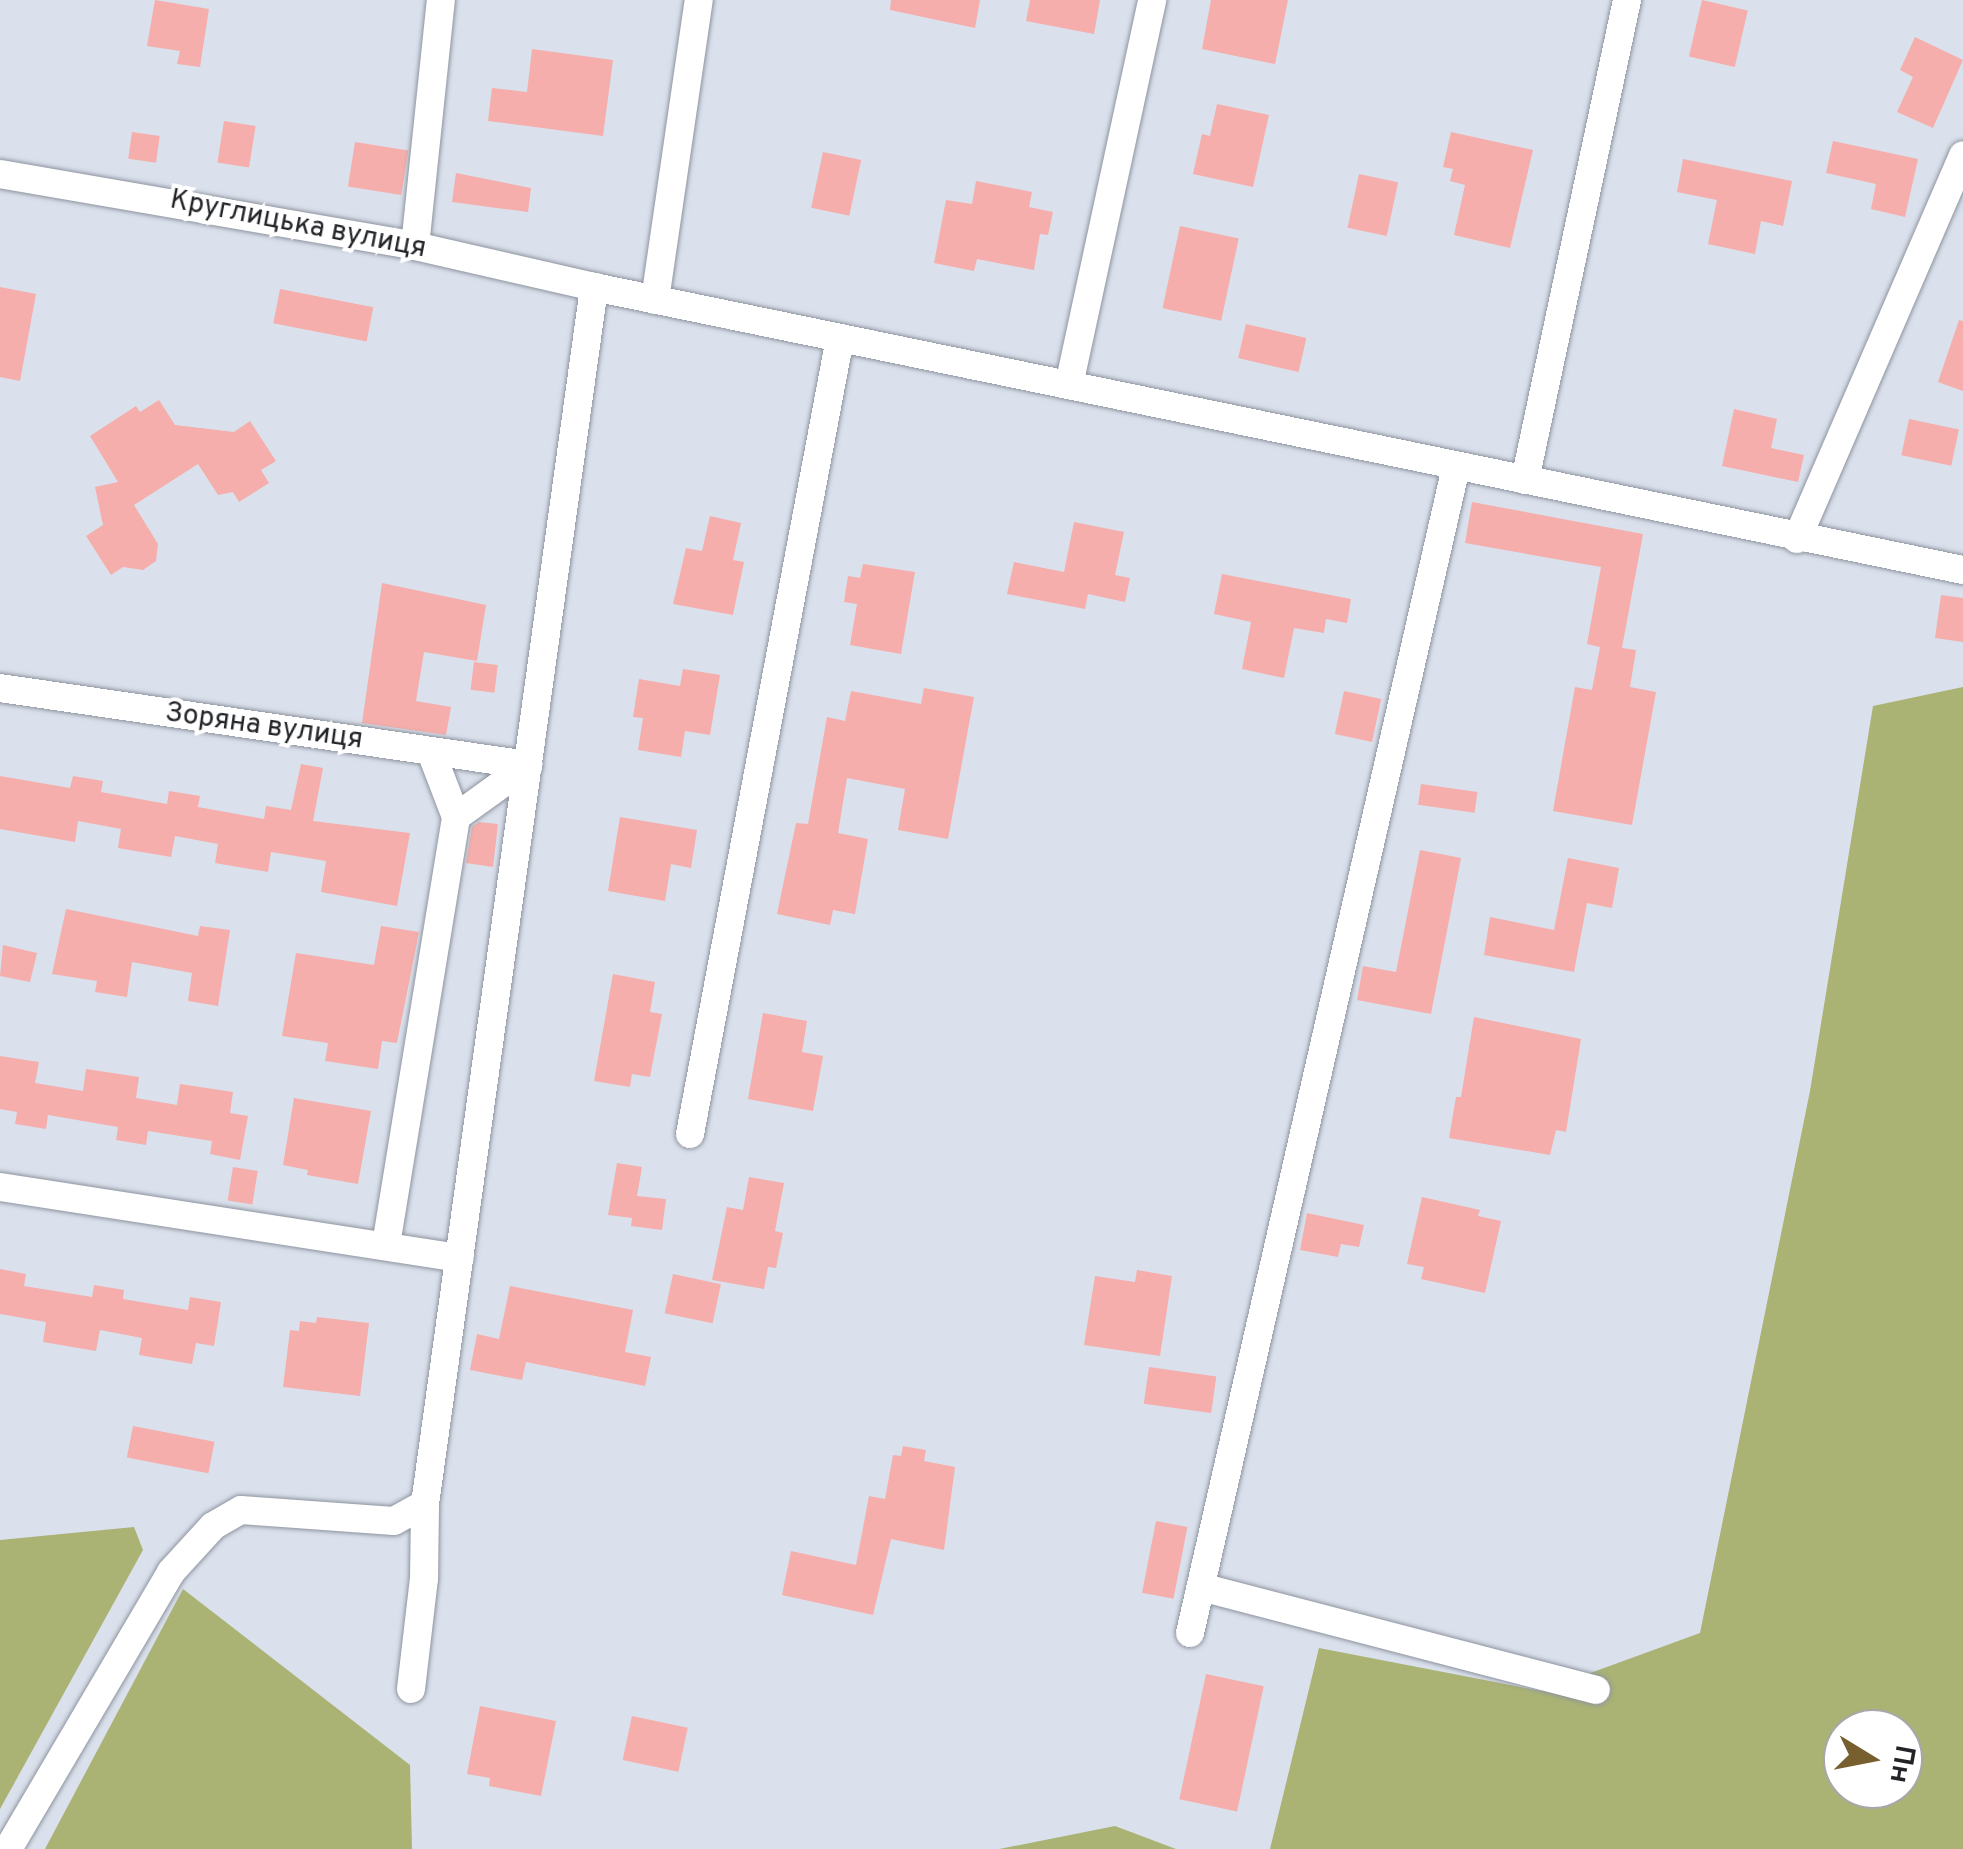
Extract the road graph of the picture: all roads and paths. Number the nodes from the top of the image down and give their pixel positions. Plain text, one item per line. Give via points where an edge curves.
1 (442, 0) edge
2 (699, 0) edge
3 (1152, 0) edge
4 (1627, 0) edge
5 (1963, 155) edge
6 (0, 174) edge
7 (415, 246) junction
8 (594, 287) junction
9 (655, 300) junction
10 (840, 338) junction
11 (1069, 385) junction
12 (1456, 467) junction
13 (1525, 480) junction
14 (1797, 539) junction
15 (1963, 570) edge
16 (0, 688) edge
17 (431, 752) junction
18 (528, 766) junction
19 (456, 817) junction
20 (690, 1134) dead end
21 (0, 1187) edge
22 (386, 1245) junction
23 (460, 1258) junction
24 (425, 1504) junction
25 (1201, 1587) junction
26 (1190, 1633) dead end
27 (411, 1689) dead end
28 (1596, 1690) dead end
29 (8, 1849) edge

1 - 7 street
2 - 9 street
3 - 11 street
4 - 13 street
5 - 14 street
6 - 7 street, Круглицька вулиця
7 - 8 street, Круглицька вулиця
8 - 9 street, Круглицька вулиця
8 - 18 street
9 - 10 street, Круглицька вулиця
10 - 11 street, Круглицька вулиця
10 - 20 street
11 - 12 street, Круглицька вулиця
12 - 13 street, Круглицька вулиця
12 - 25 street
13 - 14 street, Круглицька вулиця
14 - 15 street, Круглицька вулиця
16 - 17 street, Зоряна вулиця
17 - 18 street, Зоряна вулиця
17 - 19 street
18 - 19 street
18 - 23 street
19 - 22 street
21 - 22 street
22 - 23 street
23 - 24 street
24 - 27 street
24 - 29 street via 394,1521 241,1510 212,1526 171,1572
25 - 26 street
25 - 28 street

